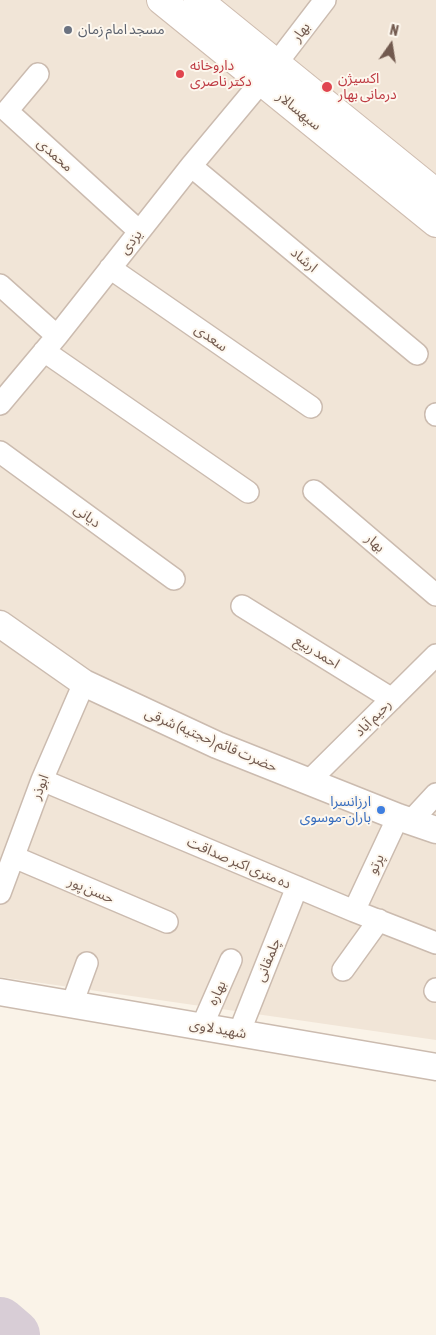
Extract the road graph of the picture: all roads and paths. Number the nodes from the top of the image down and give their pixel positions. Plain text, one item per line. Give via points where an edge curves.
1 (160, 0) edge
2 (198, 0) edge
3 (325, 0) edge
4 (269, 73) junction
5 (38, 74) dead end
6 (192, 166) junction
7 (436, 193) edge
8 (436, 223) edge
9 (139, 231) junction
10 (110, 268) junction
11 (0, 285) edge
12 (50, 343) junction
13 (417, 354) dead end
14 (0, 404) edge
15 (311, 407) dead end
16 (0, 452) edge
17 (314, 491) dead end
18 (248, 492) dead end
19 (174, 579) dead end
20 (436, 595) edge
21 (242, 606) dead end
22 (1, 626) edge
23 (436, 655) edge
24 (84, 682) junction
25 (392, 699) junction
26 (42, 780) junction
27 (310, 781) junction
28 (436, 794) edge
29 (404, 819) junction
30 (436, 830) edge
31 (14, 857) junction
32 (2, 882) edge
33 (297, 887) junction
34 (354, 911) junction
35 (379, 920) junction
36 (167, 922) dead end
37 (436, 942) edge
38 (232, 960) dead end
39 (87, 963) dead end
40 (343, 970) dead end
41 (0, 992) edge
42 (72, 1004) junction
43 (202, 1026) junction
44 (239, 1033) junction
45 (436, 1067) edge

1 - 4 main road, سپهسالار
2 - 4 main road, سپهسالار
3 - 4 street, بهار
4 - 6 street, یزدی
4 - 7 main road, سپهسالار
4 - 8 main road, سپهسالار
5 - 9 street, محمدی via 7,111
6 - 9 street, یزدی
6 - 13 street, ارشاد
9 - 10 street, یزدی
10 - 12 street, یزدی
10 - 15 street, سعدی
11 - 12 street
12 - 14 street, یزدی
12 - 18 street
16 - 19 street, دیانی
17 - 20 street, بهار
21 - 25 street, احمد ربیع
22 - 24 street, حضرت قائم (حجتیه) شرقی
23 - 25 street, رحیم آباد
24 - 26 street, ابوذر
24 - 27 street, حضرت قائم (حجتیه) شرقی via 217,745
25 - 27 street, رحیم آباد
26 - 31 street, ابوذر
26 - 33 street, ده متری اکبر صداقت
27 - 29 street, حضرت قائم (حجتیه) شرقی
28 - 29 street, پرتو
29 - 30 street, حضرت قائم (حجتیه) شرقی
29 - 34 street, پرتو
31 - 32 street, ابوذر
31 - 36 street, حسن پور
33 - 34 street, ده متری اکبر صداقت
33 - 44 street, چلمقانی
34 - 35 street, ده متری اکبر صداقت
35 - 37 street, ده متری اکبر صداقت
35 - 40 street
38 - 43 street, بهاره
39 - 42 street
41 - 42 street, شهید لاوی
42 - 43 street, شهید لاوی
43 - 44 street, شهید لاوی
44 - 45 street, شهید لاوی

